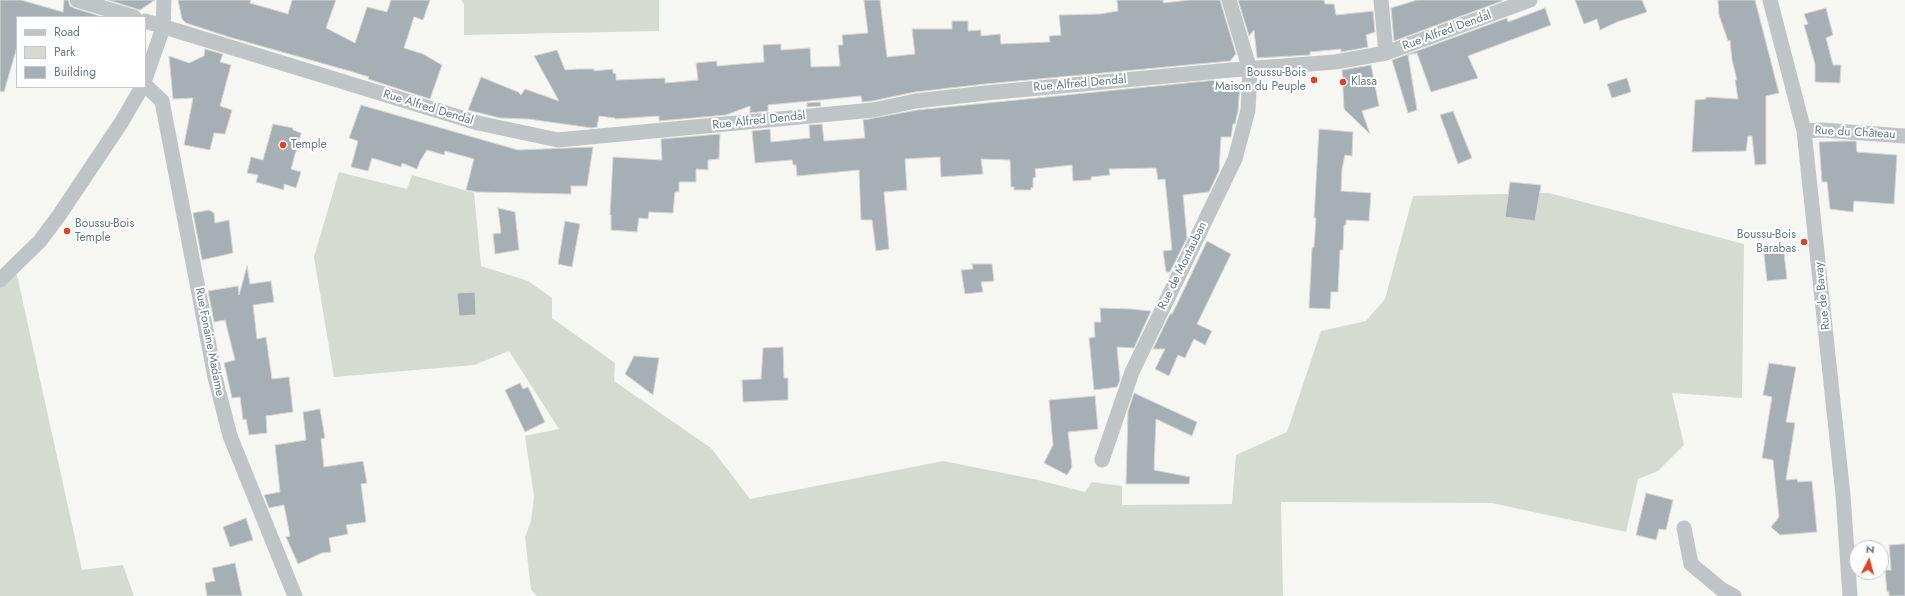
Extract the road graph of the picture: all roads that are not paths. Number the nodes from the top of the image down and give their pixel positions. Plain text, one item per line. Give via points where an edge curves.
1 (77, 0) edge
2 (164, 0) edge
3 (1228, 0) edge
4 (1381, 0) edge
5 (1530, 0) edge
6 (1770, 0) edge
7 (131, 16) edge
8 (146, 21) edge
9 (163, 28) junction
10 (1386, 53) junction
11 (1250, 70) junction
12 (146, 76) edge
13 (146, 86) edge
14 (141, 88) edge
15 (1804, 131) junction
16 (1905, 136) edge
17 (0, 280) edge
18 (1102, 460) dead end
19 (1684, 528) dead end
20 (295, 596) edge
21 (1734, 596) edge
22 (1850, 596) edge

1 - 7 street
2 - 9 street
3 - 11 street
4 - 10 street, Rue Alfred Dendal
5 - 10 street, Rue Alfred Dendal
6 - 15 street, Rue de Bavay
8 - 9 street, Rue Alfred Dendal
9 - 11 street, Rue Alfred Dendal via 478,123 555,140 873,110 916,101 986,93 1223,70
9 - 12 street
10 - 11 street, Rue Alfred Dendal via 1336,62
11 - 18 street, Rue de Montauban via 1248,110 1235,160 1132,372
13 - 20 street, Rue Fonaine Madame via 162,101 215,377 228,429
14 - 17 street via 60,214 33,248
15 - 16 street, Rue du Château
15 - 22 street, Rue de Bavay via 1841,472
19 - 21 street via 1690,564

